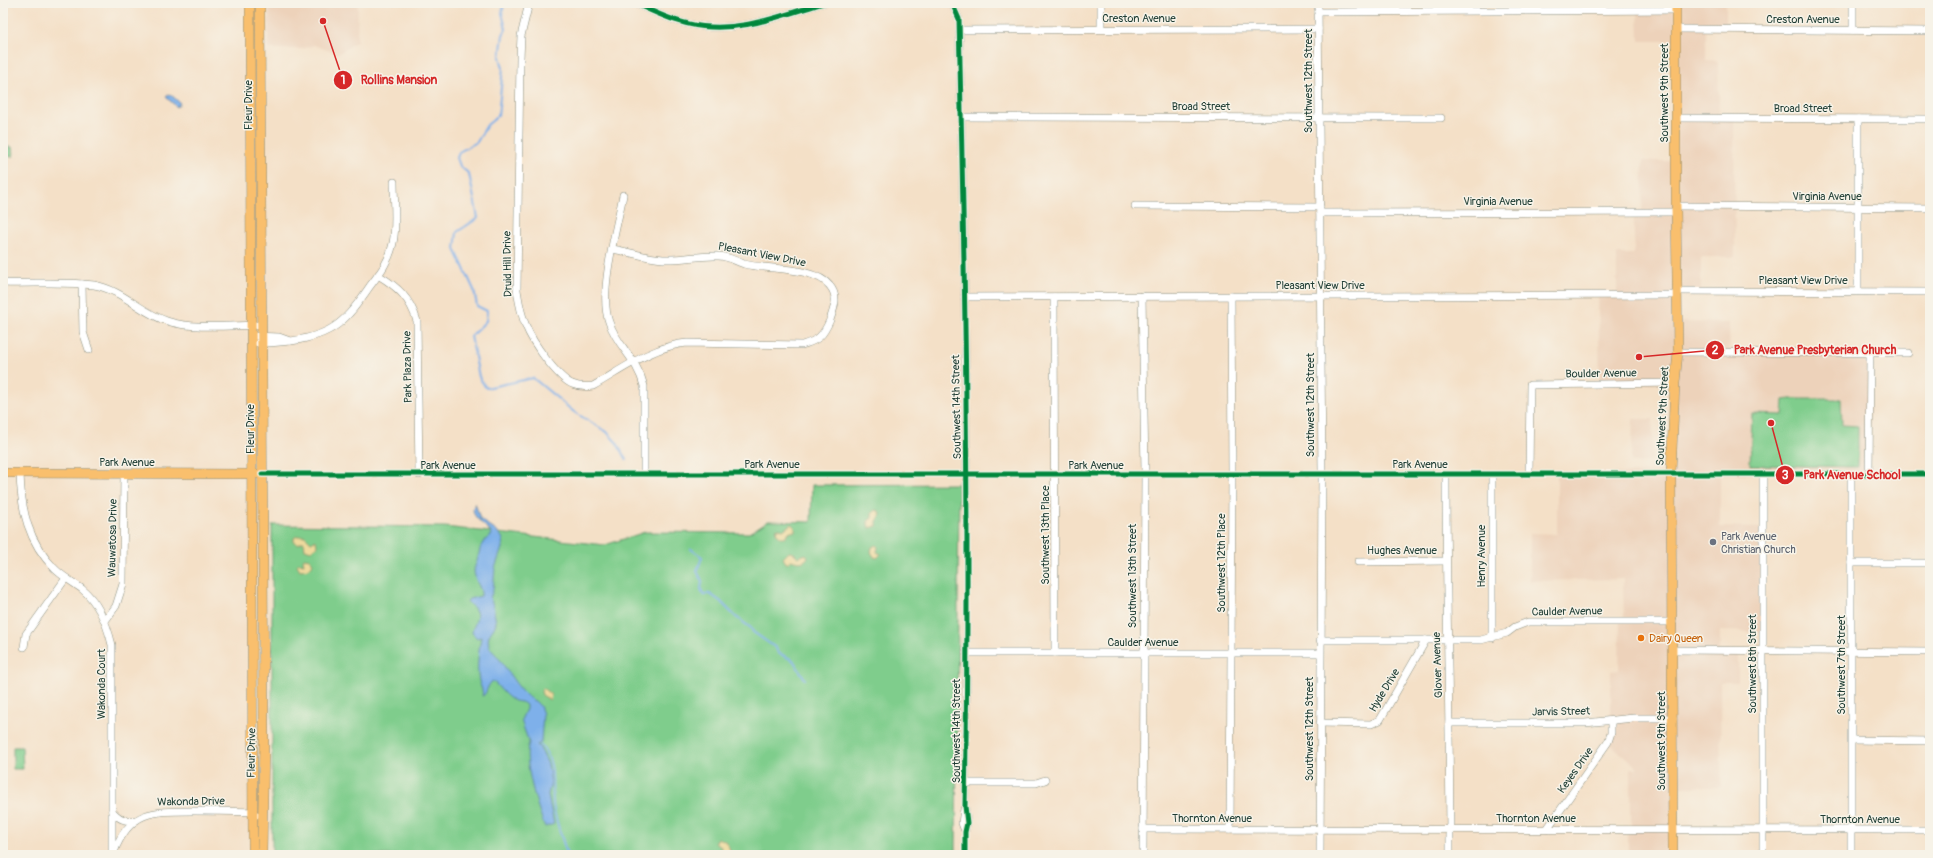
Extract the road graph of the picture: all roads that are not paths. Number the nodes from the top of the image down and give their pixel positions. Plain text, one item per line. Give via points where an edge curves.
1 (250, 3) edge
2 (260, 3) edge
3 (529, 3) edge
4 (634, 3) edge
5 (823, 3) edge
6 (952, 3) edge
7 (1101, 3) edge
8 (1318, 3) edge
9 (1444, 3) edge
10 (1853, 3) edge
11 (1676, 6) edge
12 (1444, 11) junction
13 (1318, 12) junction
14 (1318, 29) junction
15 (1676, 29) junction
16 (959, 30) junction
17 (1101, 30) junction
18 (1853, 30) junction
19 (1930, 31) edge
20 (961, 117) junction
21 (1319, 117) junction
22 (1441, 118) dead end
23 (1676, 118) junction
24 (1858, 119) junction
25 (1930, 119) edge
26 (394, 182) dead end
27 (623, 195) dead end
28 (1135, 206) dead end
29 (1858, 208) junction
30 (1930, 208) edge
31 (1676, 209) junction
32 (1320, 210) junction
33 (613, 248) junction
34 (378, 275) junction
35 (3, 283) edge
36 (82, 284) junction
37 (1858, 292) junction
38 (1930, 292) edge
39 (1677, 293) junction
40 (1142, 296) junction
41 (1231, 296) junction
42 (1320, 296) junction
43 (964, 297) junction
44 (1054, 297) junction
45 (256, 325) junction
46 (825, 332) joint
47 (252, 340) junction
48 (261, 340) junction
49 (89, 350) dead end
50 (1678, 352) junction
51 (1870, 353) junction
52 (1908, 353) dead end
53 (635, 362) junction
54 (1675, 383) junction
55 (3, 472) edge
56 (20, 473) junction
57 (1671, 473) junction
58 (124, 474) junction
59 (251, 474) junction
60 (262, 474) junction
61 (644, 474) junction
62 (1144, 474) junction
63 (1232, 474) junction
64 (1322, 474) junction
65 (1446, 474) junction
66 (1492, 474) junction
67 (1529, 474) junction
68 (1763, 474) junction
69 (1851, 474) junction
70 (1869, 474) junction
71 (1930, 474) edge
72 (419, 475) junction
73 (967, 475) junction
74 (1055, 475) junction
75 (1446, 561) junction
76 (1358, 562) dead end
77 (1851, 563) junction
78 (1930, 563) edge
79 (66, 578) junction
80 (105, 621) junction
81 (1673, 622) junction
82 (1492, 638) junction
83 (1320, 640) junction
84 (1426, 640) junction
85 (1446, 640) junction
86 (24, 647) dead end
87 (1673, 650) junction
88 (1763, 651) junction
89 (1852, 652) junction
90 (1930, 652) edge
91 (966, 653) junction
92 (1055, 653) junction
93 (1143, 653) junction
94 (1232, 653) junction
95 (1320, 653) junction
96 (1673, 718) junction
97 (1611, 721) junction
98 (1320, 723) junction
99 (1449, 723) junction
100 (1852, 740) junction
101 (1930, 741) edge
102 (1045, 780) dead end
103 (965, 783) junction
104 (112, 811) junction
105 (253, 812) junction
106 (136, 820) junction
107 (262, 823) junction
108 (1143, 829) junction
109 (1230, 829) junction
110 (1320, 829) junction
111 (1548, 829) junction
112 (1673, 829) junction
113 (1763, 829) junction
114 (1450, 830) junction
115 (1851, 830) junction
116 (1930, 830) edge
117 (112, 855) edge
118 (253, 855) edge
119 (262, 855) edge
120 (965, 855) edge
121 (1143, 855) edge
122 (1320, 855) edge
123 (1450, 855) edge
124 (1673, 855) edge
125 (1763, 855) edge
126 (1851, 855) edge

1 - 45 main road, Fleur Drive
2 - 45 main road, Fleur Drive
3 - 53 street, Druid Hill Drive via 521,36 520,58 517,278 521,314 536,346 564,379 574,385 593,386
4 - 5 street via 669,19 689,24 726,27 754,23
6 - 16 street, Southwest 14th Street via 959,19
7 - 17 street
8 - 13 street, Southwest 12th Street
9 - 12 street
10 - 18 street
11 - 12 street
11 - 15 main road, Southwest 9th Street
12 - 13 street
13 - 14 street, Southwest 12th Street
14 - 17 street, Creston Avenue
14 - 21 street, Southwest 12th Street
15 - 18 street, Creston Avenue
15 - 23 main road, Southwest 9th Street
16 - 17 street, Creston Avenue
16 - 20 street, Southwest 14th Street
18 - 19 street, Creston Avenue
20 - 21 street, Broad Street
20 - 43 street, Southwest 14th Street
21 - 22 street, Broad Street
21 - 32 street, Southwest 12th Street
23 - 24 street, Broad Street
23 - 31 main road, Southwest 9th Street
24 - 25 street, Broad Street
24 - 29 street
26 - 34 street via 393,243 389,257
27 - 33 street
28 - 32 street, Virginia Avenue
29 - 30 street, Virginia Avenue
29 - 31 street, Virginia Avenue
29 - 37 street
31 - 32 street, Virginia Avenue
31 - 39 main road, Southwest 9th Street
32 - 42 street, Southwest 12th Street
33 - 46 street, Pleasant View Drive via 664,259 720,256 732,258 743,264 797,271 820,278 830,286 835,299
33 - 53 street via 605,290 607,314 615,337
34 - 48 street via 353,310 340,323 317,336 280,343
34 - 72 street, Park Plaza Drive via 404,294 414,310 417,321
35 - 36 street
36 - 45 street via 112,290 149,313 176,324
36 - 49 street via 83,332
37 - 38 street, Pleasant View Drive
37 - 39 street, Pleasant View Drive
39 - 42 street, Pleasant View Drive
39 - 50 main road, Southwest 9th Street
40 - 41 street, Pleasant View Drive
40 - 44 street, Pleasant View Drive
40 - 62 street, Southwest 13th Street
41 - 42 street, Pleasant View Drive
41 - 63 street, Southwest 12th Place
42 - 64 street, Southwest 12th Street
43 - 44 street, Pleasant View Drive
43 - 73 street, Southwest 14th Street
44 - 74 street, Southwest 13th Place
45 - 47 main road, Fleur Drive
45 - 48 main road, Fleur Drive
46 - 53 street, Druid Hill Drive via 813,342 802,345 673,344
47 - 48 street
47 - 59 main road, Fleur Drive
48 - 60 main road, Fleur Drive
50 - 51 street
50 - 54 main road, Southwest 9th Street
51 - 52 street
51 - 70 street
53 - 61 street via 644,386
54 - 57 main road, Southwest 9th Street
54 - 67 street, Boulder Avenue via 1532,384 1529,387
55 - 56 main road, Park Avenue
56 - 58 main road, Park Avenue
56 - 79 street, Wakonda Court via 22,506 29,529 44,556
57 - 67 street, Park Avenue
57 - 68 street, Park Avenue
57 - 81 main road, Southwest 9th Street
58 - 59 main road, Park Avenue
58 - 80 street, Wauwatosa Drive via 123,584 116,606
59 - 60 main road, Park Avenue
59 - 105 main road, Fleur Drive
60 - 72 street, Park Avenue
60 - 107 main road, Fleur Drive
61 - 72 street, Park Avenue
61 - 73 street, Park Avenue
62 - 63 street, Park Avenue
62 - 74 street, Park Avenue
62 - 93 street, Southwest 13th Street
63 - 64 street, Park Avenue
63 - 94 street, Southwest 12th Place
64 - 65 street, Park Avenue
64 - 83 street, Southwest 12th Street
65 - 66 street, Park Avenue
65 - 75 street, Glover Avenue
66 - 67 street, Park Avenue
66 - 82 street, Henry Avenue
68 - 69 street, Park Avenue
68 - 88 street, Southwest 8th Street
69 - 70 street, Park Avenue
69 - 77 street, Southwest 7th Street
70 - 71 street, Park Avenue
73 - 74 street, Park Avenue
73 - 91 street, Southwest 14th Street
74 - 92 street, Southwest 13th Place
75 - 76 street, Hughes Avenue
75 - 85 street, Glover Avenue
77 - 78 street
77 - 89 street, Southwest 7th Street
79 - 80 street, Wakonda Court via 89,597
79 - 86 street via 26,634
80 - 104 street, Wakonda Court via 112,645
81 - 82 street, Caulder Avenue via 1528,622
81 - 87 main road, Southwest 9th Street
82 - 85 street, Caulder Avenue
83 - 84 street, Caulder Avenue
83 - 95 street, Southwest 12th Street
84 - 85 street, Caulder Avenue
84 - 98 street, Hyde Drive via 1380,720 1371,724
85 - 99 street, Glover Avenue
87 - 88 street
87 - 96 main road, Southwest 9th Street
88 - 89 street
88 - 113 street, Southwest 8th Street
89 - 90 street
89 - 100 street, Southwest 7th Street
91 - 92 street, Caulder Avenue
91 - 103 street, Southwest 14th Street
92 - 93 street, Caulder Avenue
93 - 94 street, Caulder Avenue
93 - 108 street, Southwest 13th Street
94 - 95 street, Caulder Avenue
94 - 109 street, Southwest 12th Place
95 - 98 street, Southwest 12th Street
96 - 97 street, Jarvis Street
96 - 112 main road, Southwest 9th Street
97 - 99 street, Jarvis Street
97 - 111 street, Keyes Drive via 1608,742
98 - 110 street, Southwest 12th Street
99 - 114 street, Glover Avenue
100 - 101 street
100 - 115 street, Southwest 7th Street
102 - 103 street via 1036,783
103 - 120 street, Southwest 14th Street
104 - 106 street via 123,820
104 - 117 street, Wakonda Court
105 - 106 street, Wakonda Drive via 163,811
105 - 107 street
105 - 118 main road, Fleur Drive
106 - 117 street, Wakonda Drive via 121,836
107 - 119 main road, Fleur Drive
108 - 109 street, Thornton Avenue
108 - 121 street, Southwest 13th Street
109 - 110 street, Thornton Avenue
110 - 114 street, Thornton Avenue
110 - 122 street, Southwest 12th Street
111 - 112 street, Thornton Avenue
111 - 114 street, Thornton Avenue
112 - 113 street, Thornton Avenue
112 - 124 main road, Southwest 9th Street
113 - 115 street, Thornton Avenue
113 - 125 street, Southwest 8th Street
114 - 123 street, Glover Avenue
115 - 116 street, Thornton Avenue
115 - 126 street, Southwest 7th Street

